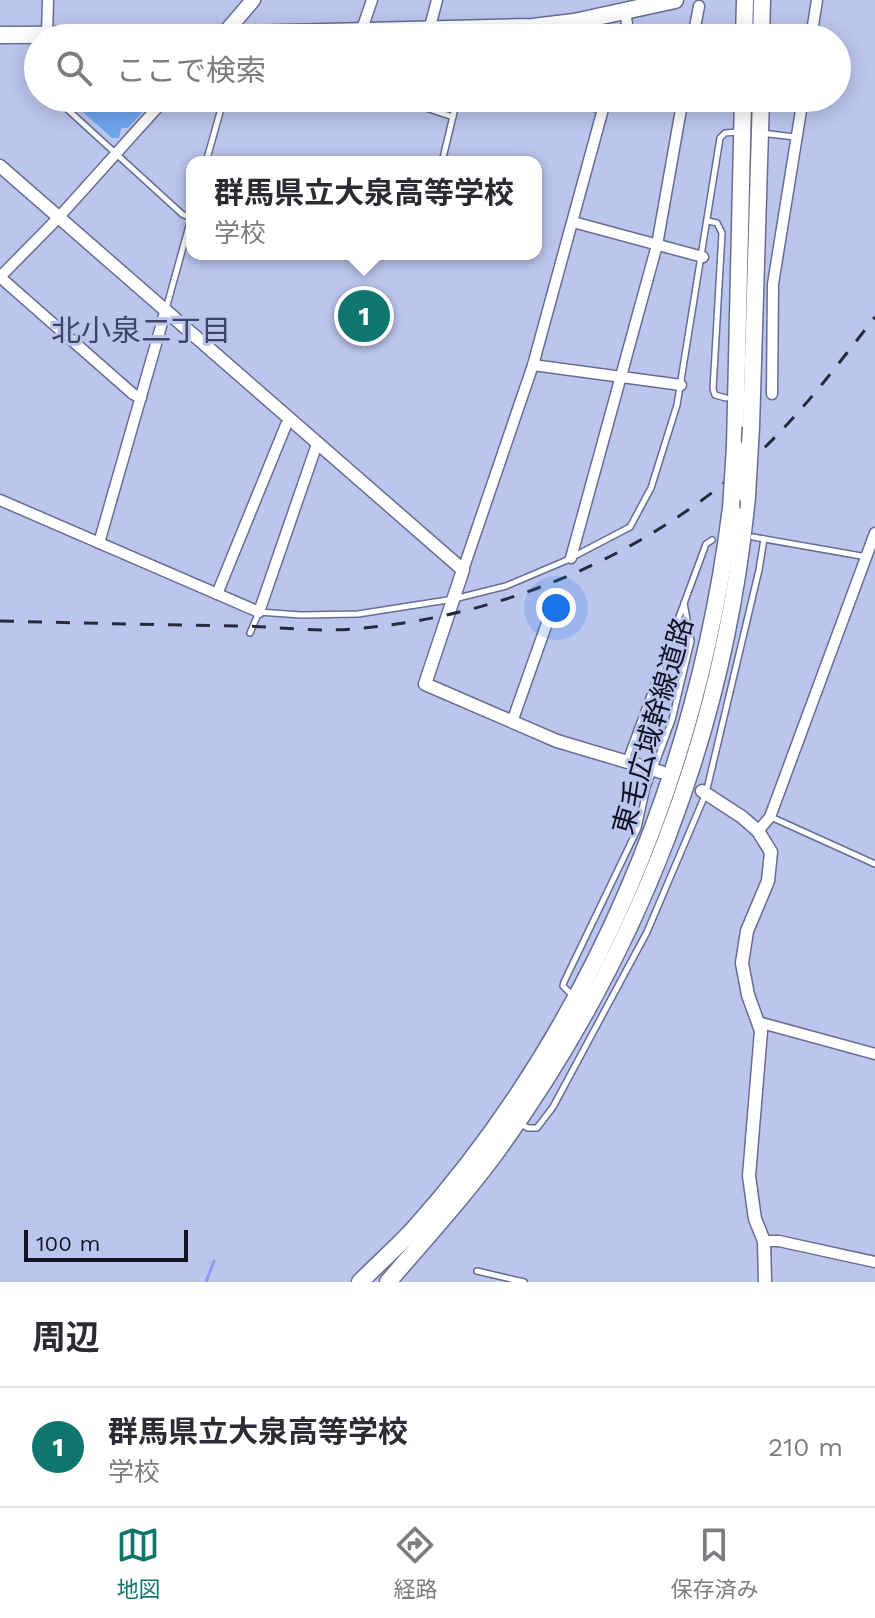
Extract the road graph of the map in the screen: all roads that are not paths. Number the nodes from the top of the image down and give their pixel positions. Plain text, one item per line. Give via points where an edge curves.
1 (48, 0) edge
2 (253, 0) edge
3 (372, 0) edge
4 (437, 0) edge
5 (675, 0) edge
6 (745, 0) edge
7 (762, 0) edge
8 (817, 0) edge
9 (699, 6) dead end
10 (635, 7) edge
11 (47, 24) edge
12 (238, 24) edge
13 (364, 24) edge
14 (431, 24) edge
15 (562, 24) edge
16 (696, 24) edge
17 (744, 24) edge
18 (761, 24) edge
19 (813, 24) edge
20 (0, 35) edge
21 (24, 36) edge
22 (70, 112) edge
23 (154, 112) edge
24 (220, 112) edge
25 (445, 112) edge
26 (603, 112) edge
27 (681, 112) edge
28 (747, 112) edge
29 (757, 112) edge
30 (801, 112) edge
31 (752, 133) junction
32 (798, 137) junction
33 (116, 154) junction
34 (208, 156) edge
35 (443, 156) edge
36 (0, 166) edge
37 (186, 215) edge
38 (59, 217) junction
39 (708, 221) junction
40 (573, 222) junction
41 (186, 237) edge
42 (657, 245) junction
43 (703, 257) junction
44 (166, 309) junction
45 (533, 365) junction
46 (620, 377) junction
47 (681, 385) junction
48 (769, 397) dead end
49 (141, 398) junction
50 (726, 398) dead end
51 (286, 425) dead end
52 (317, 444) junction
53 (0, 500) edge
54 (875, 533) edge
55 (753, 537) dead end
56 (764, 539) junction
57 (712, 540) dead end
58 (99, 543) junction
59 (571, 558) junction
60 (872, 558) edge
61 (463, 570) junction
62 (217, 594) junction
63 (454, 599) junction
64 (684, 603) junction
65 (553, 606) dead end
66 (259, 612) junction
67 (250, 633) dead end
68 (512, 722) junction
69 (626, 761) junction
70 (657, 771) junction
71 (704, 792) junction
72 (770, 817) junction
73 (758, 831) junction
74 (875, 864) edge
75 (577, 997) junction
76 (758, 1022) junction
77 (875, 1054) edge
78 (517, 1122) junction
79 (764, 1241) junction
80 (875, 1262) edge
81 (477, 1271) dead end
82 (360, 1282) edge
83 (388, 1282) edge
84 (524, 1282) edge
85 (765, 1282) edge

1 - 11 street
2 - 12 main road
3 - 13 street
4 - 14 street
5 - 10 main road
6 - 17 main road
7 - 18 main road
8 - 19 street
9 - 16 street
10 - 15 main road
20 - 21 main road
22 - 33 lane
23 - 33 street
24 - 34 lane
25 - 35 lane via 453,114
26 - 40 street
27 - 42 street
28 - 31 main road, 東毛広域幹線道路
29 - 31 main road, 東毛広域幹線道路
30 - 32 street
31 - 32 lane
31 - 39 lane via 725,133 720,138
31 - 75 main road, 東毛広域幹線道路, bridge via 731,508 708,643 665,796
31 - 78 main road, 東毛広域幹線道路, bridge via 747,496 710,706 686,790 618,953
32 - 48 street via 773,284
33 - 37 lane
33 - 38 street
36 - 38 street
38 - 44 street
38 - 49 street via 0,277
39 - 43 lane
39 - 50 lane via 717,223 722,233 713,389
40 - 42 street
40 - 45 street
41 - 44 lane
42 - 43 street
42 - 46 street
43 - 47 lane
44 - 49 street
44 - 52 street
45 - 46 street
45 - 61 street
46 - 47 street
46 - 59 street
47 - 59 lane via 664,453 632,524
49 - 58 street
51 - 62 street
52 - 61 street
52 - 66 street
53 - 58 street
54 - 60 street
55 - 56 lane
56 - 60 lane
56 - 71 lane
57 - 64 lane
58 - 62 street
59 - 63 lane via 506,586
60 - 72 street
61 - 63 street
62 - 66 street
63 - 66 lane via 358,614
63 - 68 street via 425,684
64 - 69 lane
64 - 70 lane via 691,641
65 - 68 street
66 - 67 lane
68 - 69 street
69 - 70 street
70 - 75 lane via 638,828 564,982
71 - 73 street
71 - 78 lane via 647,932 553,1107 537,1128
72 - 73 street
72 - 74 lane
73 - 76 street via 771,852 771,866 747,931 742,963
75 - 82 main road, 東毛広域幹線道路 via 486,1139 410,1232
76 - 77 street
76 - 79 street via 761,1045 749,1176
78 - 83 main road, 東毛広域幹線道路
79 - 80 street
79 - 85 street
81 - 84 lane

